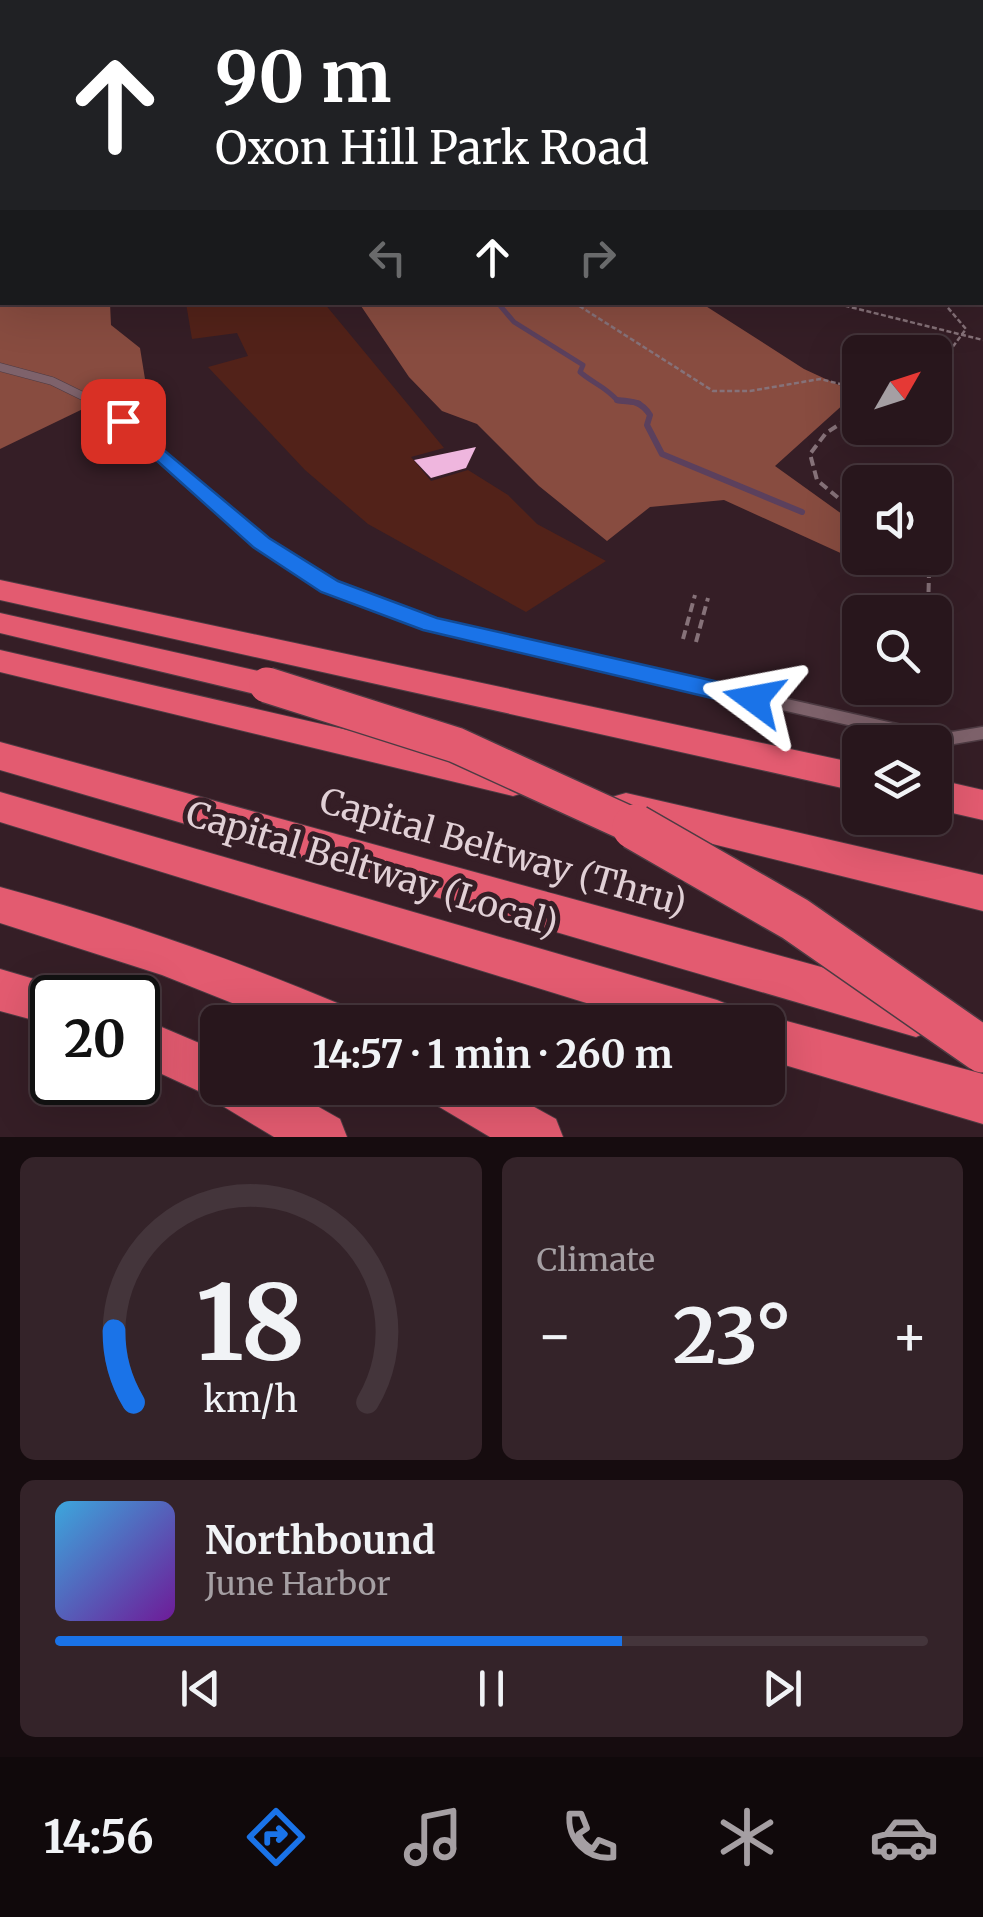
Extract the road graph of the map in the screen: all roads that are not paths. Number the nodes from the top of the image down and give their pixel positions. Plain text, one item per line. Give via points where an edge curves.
1 (0, 367) edge
2 (0, 590) edge
3 (0, 623) edge
4 (0, 661) edge
5 (983, 733) edge
6 (0, 756) edge
7 (842, 774) edge
8 (952, 798) edge
9 (983, 805) edge
10 (0, 807) edge
11 (983, 893) edge
12 (0, 905) edge
13 (0, 990) edge
14 (30, 998) edge
15 (292, 1005) edge
16 (660, 1005) edge
17 (983, 1033) edge
18 (785, 1043) edge
19 (160, 1049) edge
20 (983, 1050) edge
21 (200, 1068) edge
22 (983, 1099) edge
23 (267, 1105) edge
24 (482, 1105) edge
25 (322, 1137) edge
26 (538, 1137) edge

1 - 5 lane via 105,407 303,572 368,603 431,624 919,735
2 - 7 highway
3 - 20 highway, bridge via 266,684 454,745 558,788 784,910
4 - 11 highway, Capital Beltway (Thru)
6 - 17 highway, Capital Beltway (Thru)
8 - 9 highway
10 - 16 highway, Capital Beltway (Local)
12 - 15 highway via 118,937
13 - 14 highway
18 - 22 highway
19 - 21 highway
23 - 25 highway
24 - 26 highway

